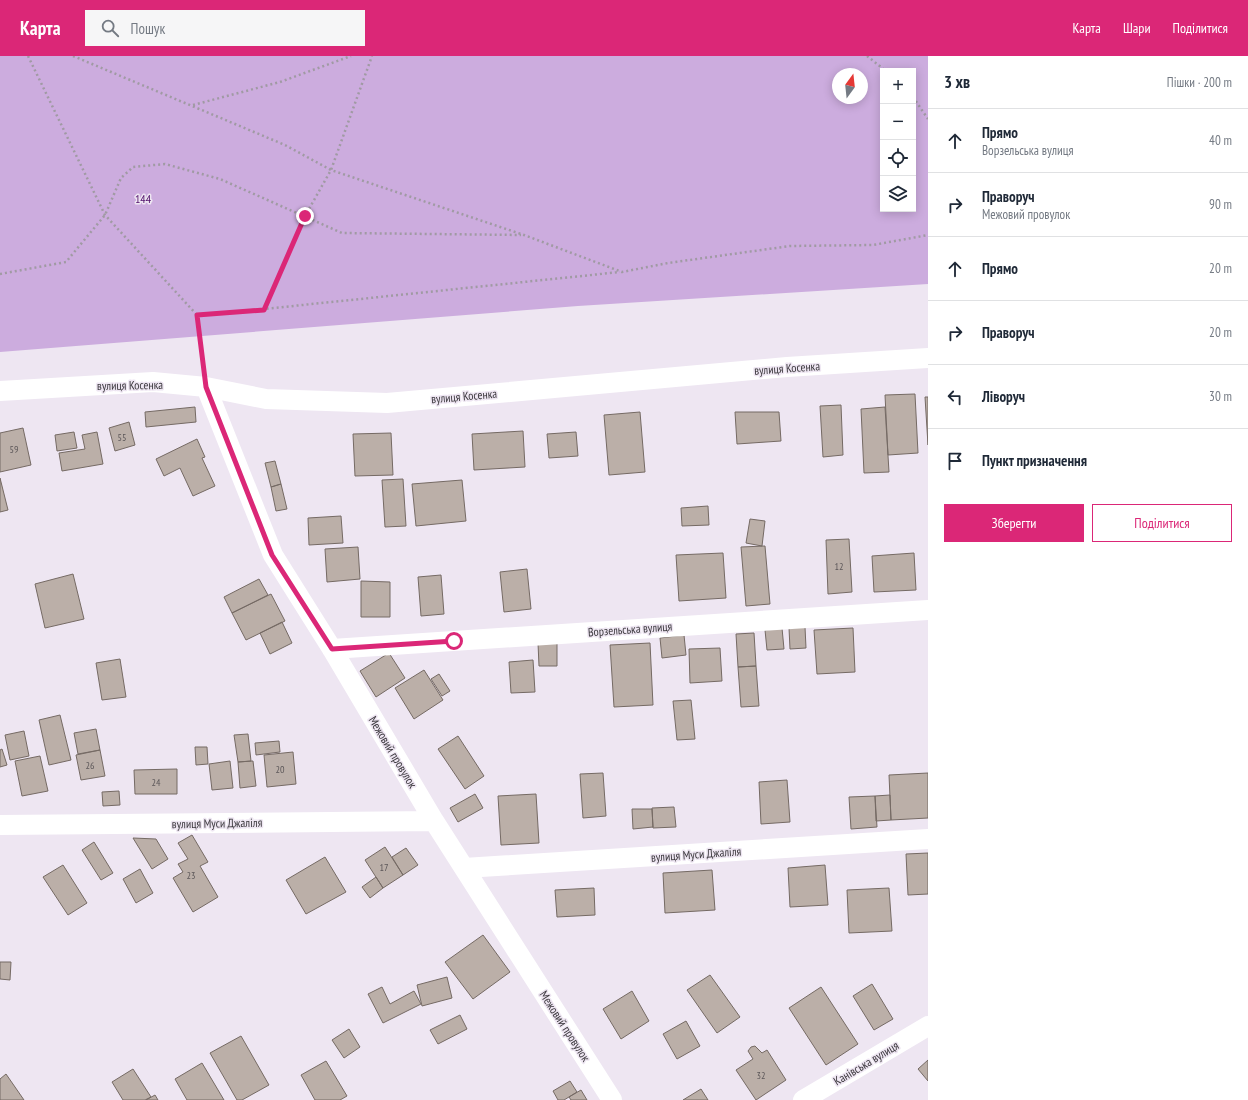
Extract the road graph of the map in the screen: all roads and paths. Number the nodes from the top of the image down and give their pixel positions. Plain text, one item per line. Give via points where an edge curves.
1 (28, 56) edge
2 (73, 56) edge
3 (351, 56) edge
4 (372, 56) edge
5 (866, 56) edge
6 (882, 68) edge
7 (916, 101) edge
8 (193, 105) junction
9 (928, 119) edge
10 (331, 170) junction
11 (105, 215) junction
12 (305, 216) junction
13 (524, 235) junction
14 (928, 235) edge
15 (622, 272) junction
16 (0, 274) edge
17 (264, 310) junction
18 (197, 315) junction
19 (928, 358) edge
20 (206, 387) junction
21 (0, 391) edge
22 (928, 610) edge
23 (332, 649) junction
24 (434, 821) junction
25 (0, 825) edge
26 (928, 839) edge
27 (464, 868) junction
28 (928, 1026) edge
29 (612, 1100) edge
30 (803, 1100) edge

1 - 11 path
2 - 8 path
3 - 8 path via 280,82
4 - 10 path
5 - 6 path
7 - 9 path
8 - 10 path via 285,145
10 - 12 path
10 - 13 path
11 - 12 path via 121,178 133,167 165,164 220,179
11 - 16 path via 66,262
11 - 18 path
12 - 13 path via 342,233
12 - 17 path
13 - 15 path
14 - 15 path via 873,245 790,246
15 - 17 path
17 - 18 path
18 - 20 path
19 - 20 street, вулиця Косенка via 787,367 387,403 266,399
20 - 21 street, вулиця Косенка via 152,382
20 - 23 street, Межовий провулок via 272,555
22 - 23 street, Ворзельська вулиця
23 - 24 street, Межовий провулок
24 - 25 street, вулиця Муси Джаліля
24 - 27 street, Межовий провулок
26 - 27 street, вулиця Муси Джаліля
27 - 29 street, Межовий провулок
28 - 30 street, Канівська вулиця

